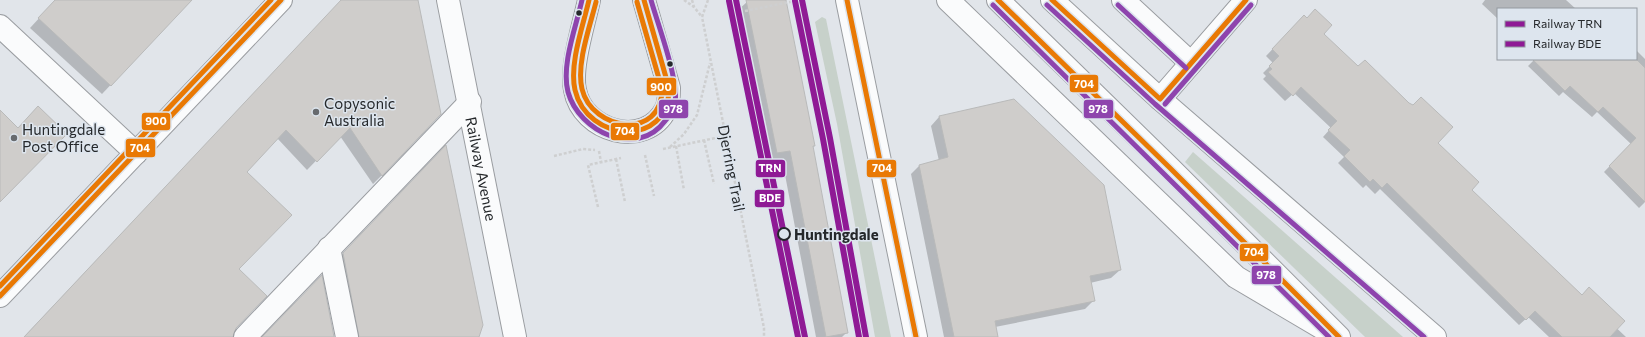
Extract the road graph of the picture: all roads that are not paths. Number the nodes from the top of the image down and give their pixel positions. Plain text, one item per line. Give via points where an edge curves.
1 (281, 0) edge
2 (448, 0) edge
3 (588, 0) edge
4 (644, 0) edge
5 (847, 0) edge
6 (948, 0) edge
7 (998, 0) edge
8 (1052, 0) edge
9 (1123, 0) edge
10 (1246, 0) edge
11 (0, 26) edge
12 (1191, 63) junction
13 (1160, 98) junction
14 (470, 102) junction
15 (136, 153) junction
16 (329, 248) junction
17 (0, 296) edge
18 (245, 337) edge
19 (347, 337) edge
20 (515, 337) edge
21 (916, 337) edge
22 (1338, 337) edge
23 (1435, 337) edge

1 - 15 main road
2 - 14 main road, Railway Avenue
3 - 4 main road via 573,78 575,92 583,109 592,119 614,131 626,132 647,127 659,119 666,109 668,99 669,88
5 - 21 main road
6 - 22 main road via 1236,277
7 - 22 main road
8 - 13 main road
9 - 12 main road
10 - 12 main road
11 - 15 main road
12 - 13 main road
13 - 23 main road
14 - 16 main road
14 - 20 main road, Railway Avenue
15 - 17 main road
16 - 18 main road
16 - 19 main road

